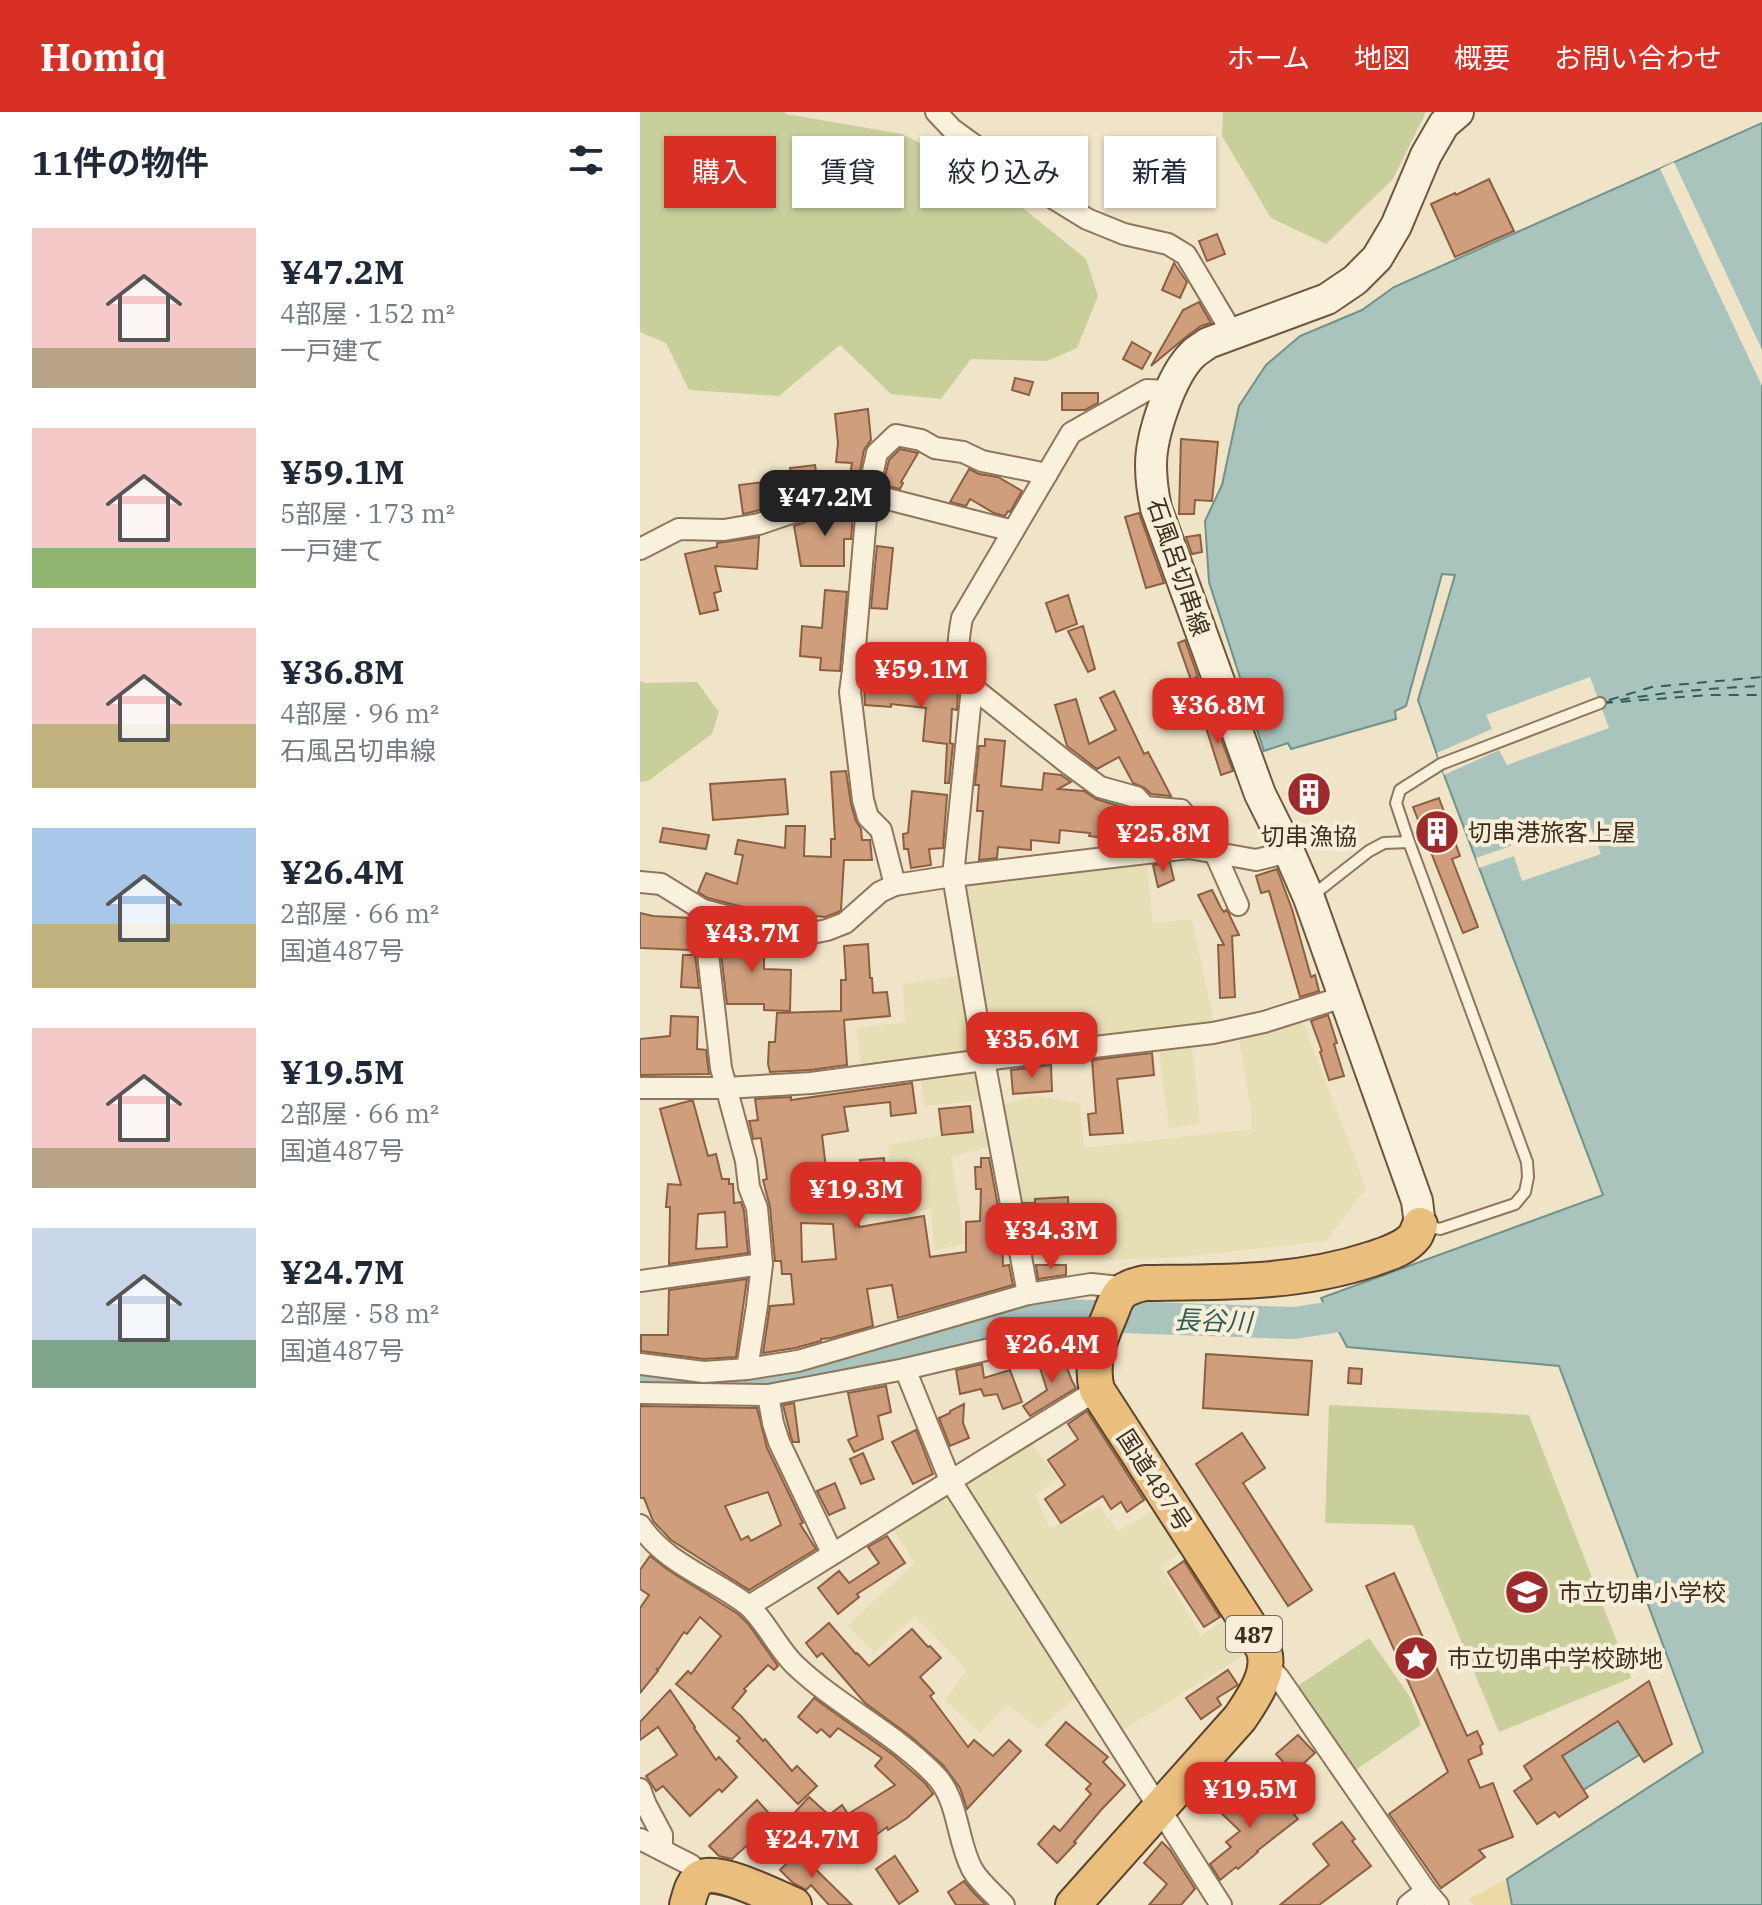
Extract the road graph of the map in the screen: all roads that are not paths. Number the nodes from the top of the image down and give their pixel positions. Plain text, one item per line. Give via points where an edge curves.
1 (936, 112) edge
2 (1458, 112) edge
3 (1233, 334) junction
4 (1170, 391) junction
5 (1047, 474) junction
6 (868, 494) junction
7 (1013, 531) junction
8 (640, 549) edge
9 (853, 670) junction
10 (968, 682) junction
11 (1600, 703) dead end
12 (1409, 842) junction
13 (1214, 851) junction
14 (1289, 852) junction
15 (953, 876) junction
16 (640, 882) edge
17 (895, 885) junction
18 (1309, 898) junction
19 (1238, 905) dead end
20 (703, 910) junction
21 (1343, 997) junction
22 (984, 1060) junction
23 (640, 1088) edge
24 (726, 1088) junction
25 (1420, 1225) junction
26 (762, 1264) junction
27 (640, 1281) edge
28 (1124, 1292) junction
29 (1028, 1294) junction
30 (1098, 1346) junction
31 (640, 1364) edge
32 (747, 1369) junction
33 (905, 1369) junction
34 (1097, 1390) junction
35 (640, 1393) edge
36 (768, 1395) junction
37 (950, 1480) junction
38 (643, 1535) edge
39 (832, 1553) junction
40 (749, 1606) junction
41 (1266, 1664) junction
42 (640, 1789) edge
43 (1159, 1808) junction
44 (640, 1839) edge
45 (662, 1850) junction
46 (695, 1891) edge
47 (1432, 1898) edge
48 (794, 1905) edge
49 (1004, 1905) edge
50 (1073, 1905) edge
51 (1221, 1905) edge
52 (1408, 1905) edge

1 - 3 street via 995,160 1087,219 1168,244 1186,255
2 - 3 main road, 石風呂切串線 via 1444,124 1426,155 1377,258 1355,280 1327,299
3 - 4 main road, 石風呂切串線 via 1193,354
4 - 5 street via 1147,390 1071,433
4 - 14 main road, 石風呂切串線 via 1151,461 1156,508 1260,794
5 - 6 street via 896,435 877,453
5 - 7 street
6 - 7 street
6 - 8 street via 843,489 832,499 759,524 679,529
6 - 9 street
7 - 10 street via 962,618 959,659
9 - 10 street
9 - 17 street via 850,692 863,800 868,817 881,830
10 - 13 street via 1100,787 1136,797 1145,807 1181,810
10 - 15 street
11 - 12 lane via 1441,764 1400,790 1396,803
12 - 18 lane via 1384,843 1369,851
12 - 25 lane via 1527,1162 1528,1177 1515,1204 1440,1229
13 - 14 street via 1256,860
13 - 15 street via 1189,848
13 - 19 street
14 - 18 main road, 石風呂切串線
15 - 17 street
15 - 22 street
16 - 20 street via 661,884
17 - 20 street via 845,923 807,934
18 - 21 main road, 石風呂切串線
20 - 24 street
21 - 22 street via 1213,1033
21 - 25 main road, 石風呂切串線 via 1417,1201
22 - 24 street via 811,1083
22 - 29 street
23 - 24 street
24 - 26 street via 757,1208
25 - 28 highway via 1402,1247 1347,1267 1256,1282 1145,1283
26 - 27 street
26 - 32 street
28 - 29 street via 1091,1284
28 - 30 highway
29 - 32 street via 798,1361
30 - 33 street via 1055,1338
30 - 34 highway
31 - 32 street via 704,1372
33 - 36 street
33 - 37 street
34 - 37 street
34 - 41 highway, 国道487号 / 487 via 1254,1633
35 - 36 street
36 - 39 street via 779,1442
37 - 39 street
37 - 43 street
38 - 40 street
39 - 40 street
40 - 49 street via 793,1664 891,1735 936,1775 973,1871
41 - 43 highway, 487 via 1257,1693 1240,1718
41 - 47 street
42 - 45 street via 662,1835
43 - 50 highway, 487
43 - 51 street
44 - 45 street
45 - 46 street via 691,1865
46 - 48 highway via 730,1878
47 - 52 street

